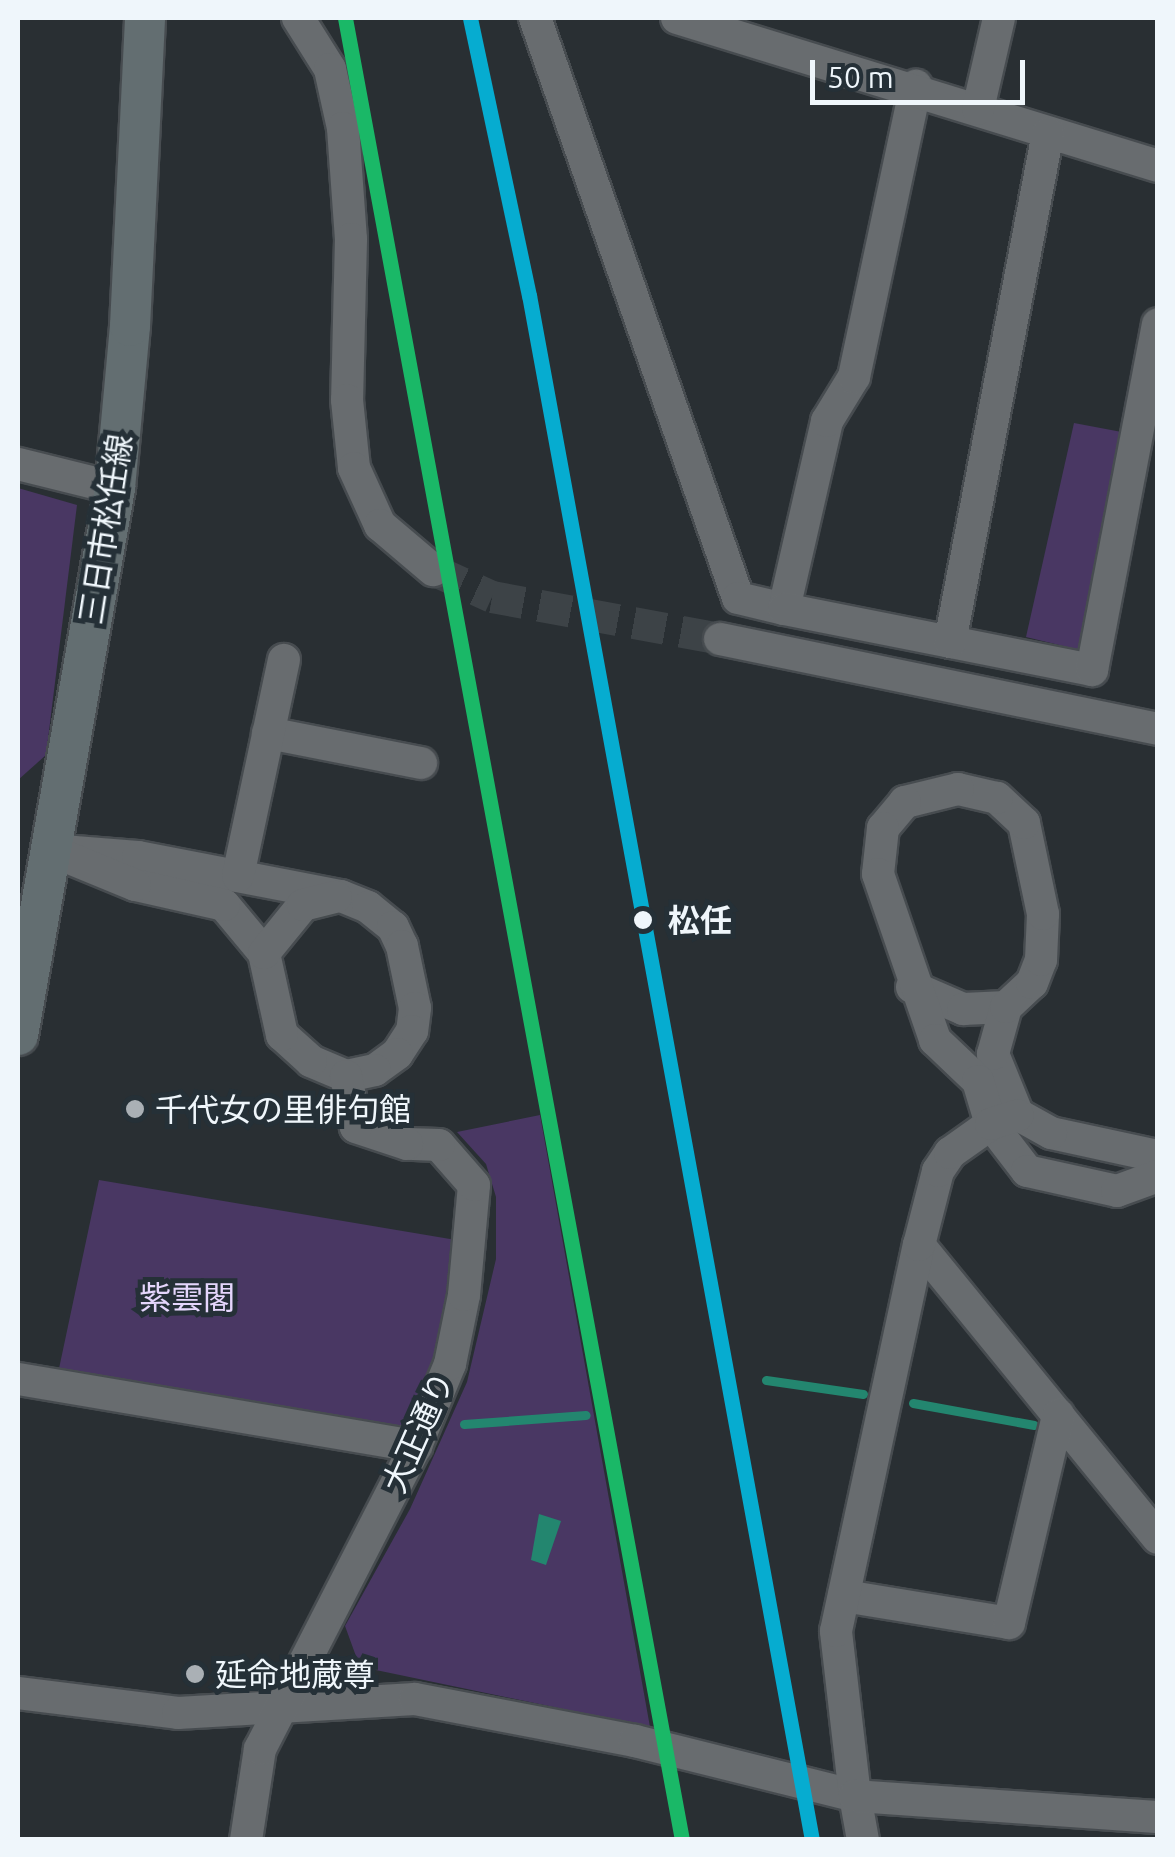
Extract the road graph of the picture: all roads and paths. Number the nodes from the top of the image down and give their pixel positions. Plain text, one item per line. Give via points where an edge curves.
1 (145, 18) edge
2 (298, 18) edge
3 (535, 18) edge
4 (677, 18) edge
5 (999, 18) edge
6 (916, 86) junction
7 (978, 109) junction
8 (1048, 133) junction
9 (1158, 166) edge
10 (1158, 324) edge
11 (18, 464) edge
12 (115, 488) junction
13 (434, 570) tunnel mouth
14 (784, 609) junction
15 (720, 639) tunnel mouth
16 (950, 642) junction
17 (284, 660) dead end
18 (1158, 729) edge
19 (268, 733) junction
20 (421, 763) dead end
21 (34, 849) edge
22 (238, 876) junction
23 (341, 896) junction
24 (264, 952) junction
25 (912, 987) junction
26 (1006, 1007) junction
27 (18, 1036) edge
28 (346, 1076) junction
29 (1004, 1120) junction
30 (1156, 1165) edge
31 (919, 1245) junction
32 (18, 1378) edge
33 (1058, 1416) junction
34 (416, 1446) junction
35 (1158, 1538) edge
36 (844, 1596) junction
37 (18, 1693) edge
38 (282, 1704) junction
39 (855, 1796) junction
40 (1158, 1817) edge
41 (246, 1840) edge
42 (862, 1840) edge

1 - 12 main road, 三日市松任線
2 - 13 street via 330,69 343,128 354,468 380,525
3 - 14 street via 738,598
4 - 6 street
5 - 7 street
6 - 7 street
6 - 14 street via 854,378 828,420
7 - 8 street
8 - 9 street
8 - 16 street
10 - 16 street via 1092,670
11 - 12 street
12 - 21 main road, 三日市松任線
14 - 16 street
15 - 18 street
17 - 19 street
19 - 20 street
19 - 22 street
21 - 22 street via 138,856
21 - 24 street via 135,885 224,905
21 - 27 main road, 三日市松任線
22 - 23 street
23 - 24 street via 303,905
23 - 28 street via 393,928 415,1008 412,1031 397,1054 376,1070
24 - 28 street via 282,1035 312,1061
25 - 26 street via 963,1009
25 - 26 street via 878,874 883,828 905,802 958,789 997,798 1024,823 1043,914 1041,960 1032,983
25 - 29 street via 935,1040 978,1081
26 - 29 street via 993,1054
28 - 34 street, 大正通り via 356,1127 407,1144 440,1145 474,1185 450,1364
29 - 30 street
29 - 30 street via 1027,1171 1116,1191
29 - 31 street via 950,1153 938,1171
31 - 33 street
31 - 36 street
32 - 34 street
33 - 35 street
33 - 36 street via 1009,1623
34 - 38 street, 大正通り
36 - 39 street via 836,1631
37 - 38 street via 178,1712
38 - 39 street via 416,1700 635,1742
38 - 41 street, 大正通り via 260,1749
39 - 40 street
39 - 42 street

